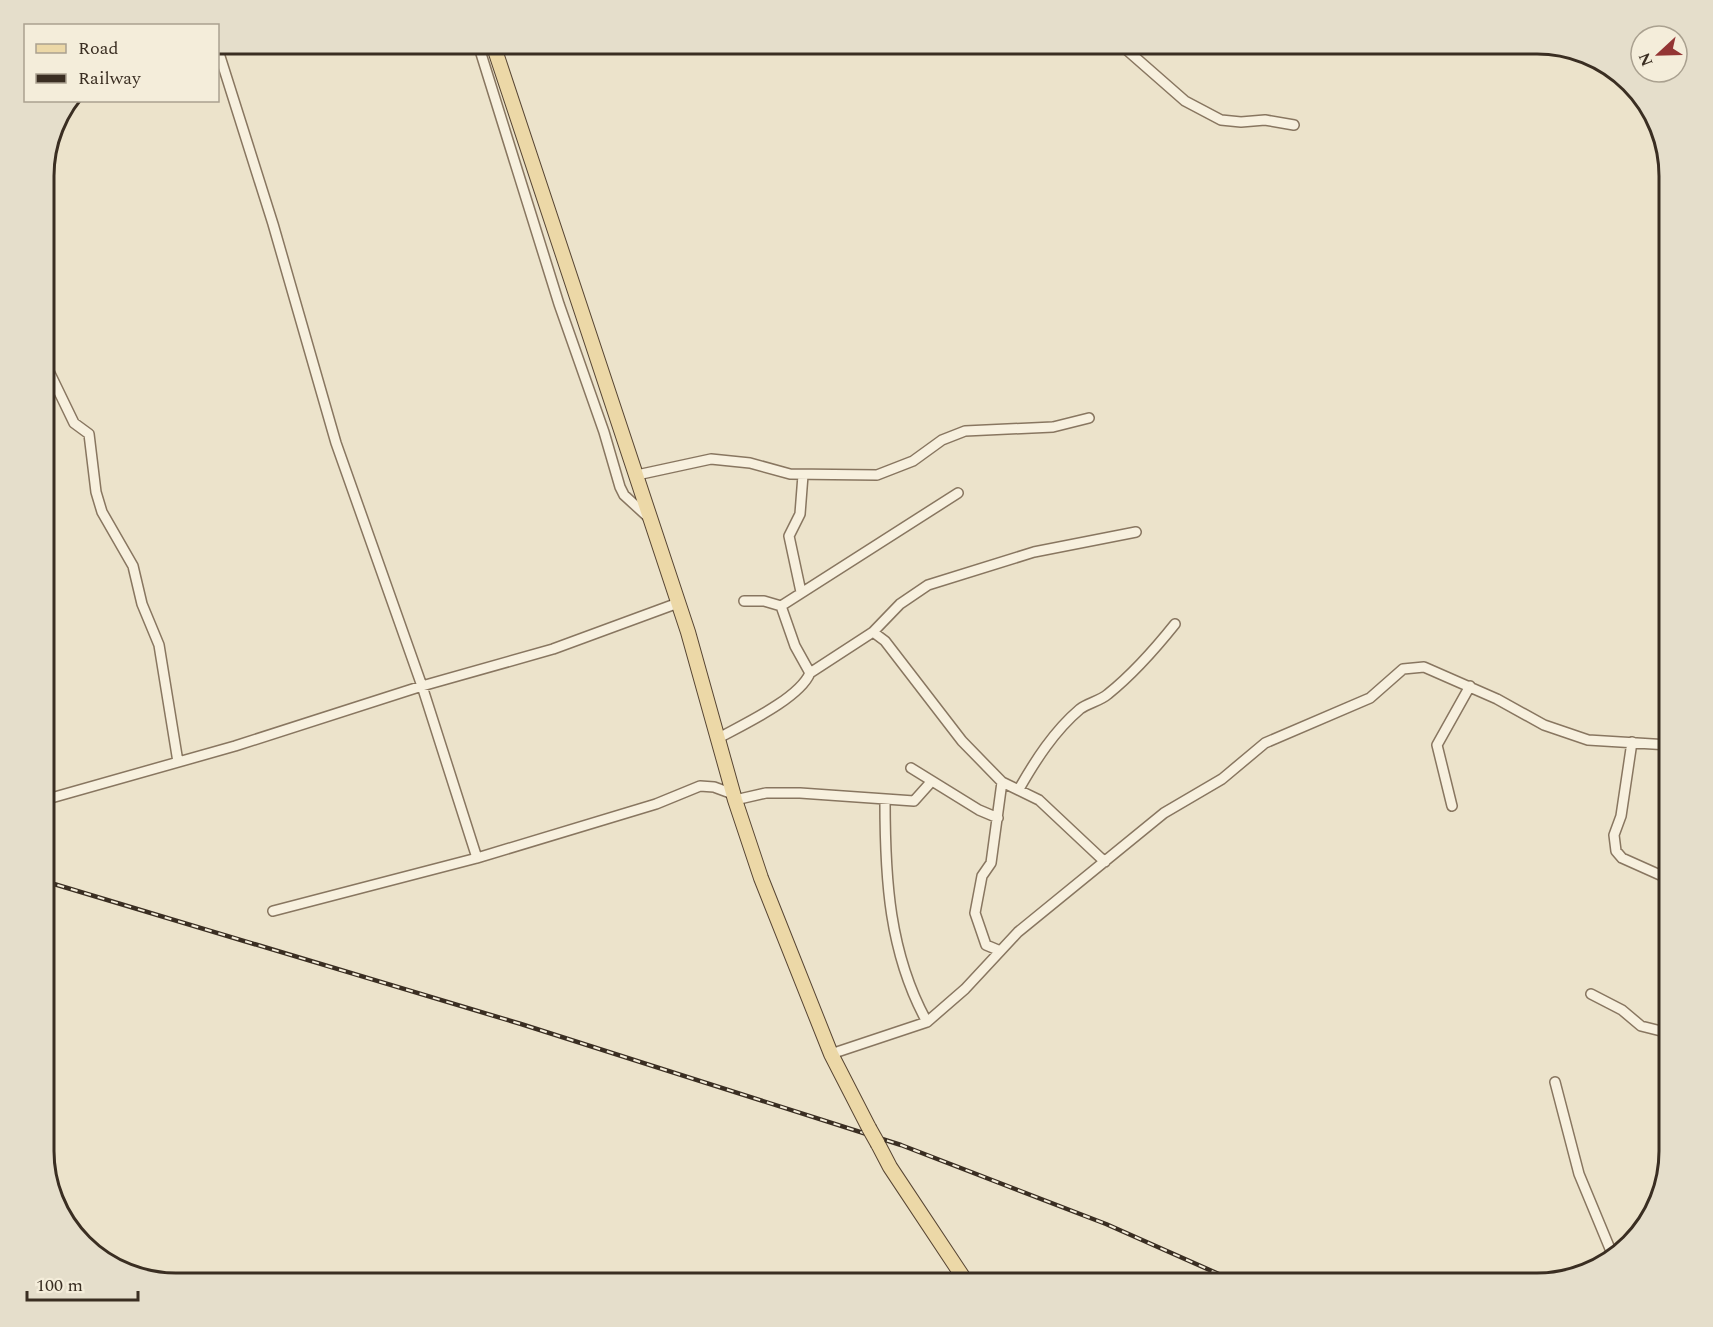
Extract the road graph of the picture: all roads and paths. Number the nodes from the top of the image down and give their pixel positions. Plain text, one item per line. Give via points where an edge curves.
1 (219, 54) edge
2 (481, 54) edge
3 (496, 54) edge
4 (1132, 54) edge
5 (1294, 125) dead end
6 (54, 382) edge
7 (1089, 418) dead end
8 (637, 476) junction
9 (803, 476) junction
10 (958, 494) dead end
11 (652, 520) junction
12 (1136, 532) dead end
13 (801, 592) junction
14 (744, 601) dead end
15 (678, 603) junction
16 (780, 606) junction
17 (1175, 624) dead end
18 (873, 632) junction
19 (810, 673) junction
20 (422, 686) junction
21 (1470, 686) junction
22 (717, 739) junction
23 (1632, 742) junction
24 (1659, 744) edge
25 (178, 762) junction
26 (911, 768) dead end
27 (931, 782) junction
28 (1002, 782) junction
29 (1019, 789) junction
30 (54, 797) edge
31 (734, 797) junction
32 (885, 801) junction
33 (1452, 806) dead end
34 (998, 818) junction
35 (477, 858) junction
36 (1105, 862) junction
37 (1659, 874) edge
38 (273, 911) dead end
39 (998, 950) junction
40 (1591, 994) dead end
41 (927, 1022) junction
42 (1659, 1028) edge
43 (831, 1054) junction
44 (1555, 1082) dead end
45 (1610, 1248) edge
46 (960, 1273) edge

1 - 20 street via 336,443
2 - 11 street via 620,487
3 - 8 main road
4 - 5 street via 1185,100 1221,120 1265,120
6 - 25 street via 74,423 89,434 102,512 133,566 142,604 159,645
7 - 9 street via 1053,427 965,431 942,440 913,461 877,476
8 - 9 street via 711,459
8 - 11 main road
9 - 13 street via 800,514 789,536
10 - 13 street
11 - 15 main road
12 - 18 street via 1034,552 928,585 900,604
13 - 16 street
14 - 16 street
15 - 20 street via 553,649
15 - 22 main road
16 - 19 street
17 - 29 street via 1152,653 1107,695 1081,708 1036,760
18 - 19 street
18 - 28 street via 885,641 962,741
19 - 22 street via 796,690 758,717
20 - 25 street
20 - 35 street
21 - 23 street via 1544,725 1588,740
21 - 33 street via 1437,745
21 - 36 street via 1424,667 1403,669 1370,698 1265,743 1221,779 1164,813
22 - 31 main road
23 - 24 street
23 - 37 street via 1621,816 1614,835 1616,851 1622,858
25 - 30 street
26 - 27 street
27 - 32 street via 914,801
27 - 34 street
28 - 29 street
28 - 34 street
29 - 36 street via 1039,800
31 - 32 street via 801,793
31 - 35 street via 714,787 700,786 657,804
31 - 43 main road via 761,878
32 - 41 street via 886,884 893,928 902,968
34 - 39 street via 975,913 986,945
35 - 38 street
36 - 39 street
39 - 41 street via 965,989
40 - 42 street via 1622,1010 1641,1026
41 - 43 street
43 - 46 main road, bridge via 890,1167
44 - 45 street via 1579,1174

